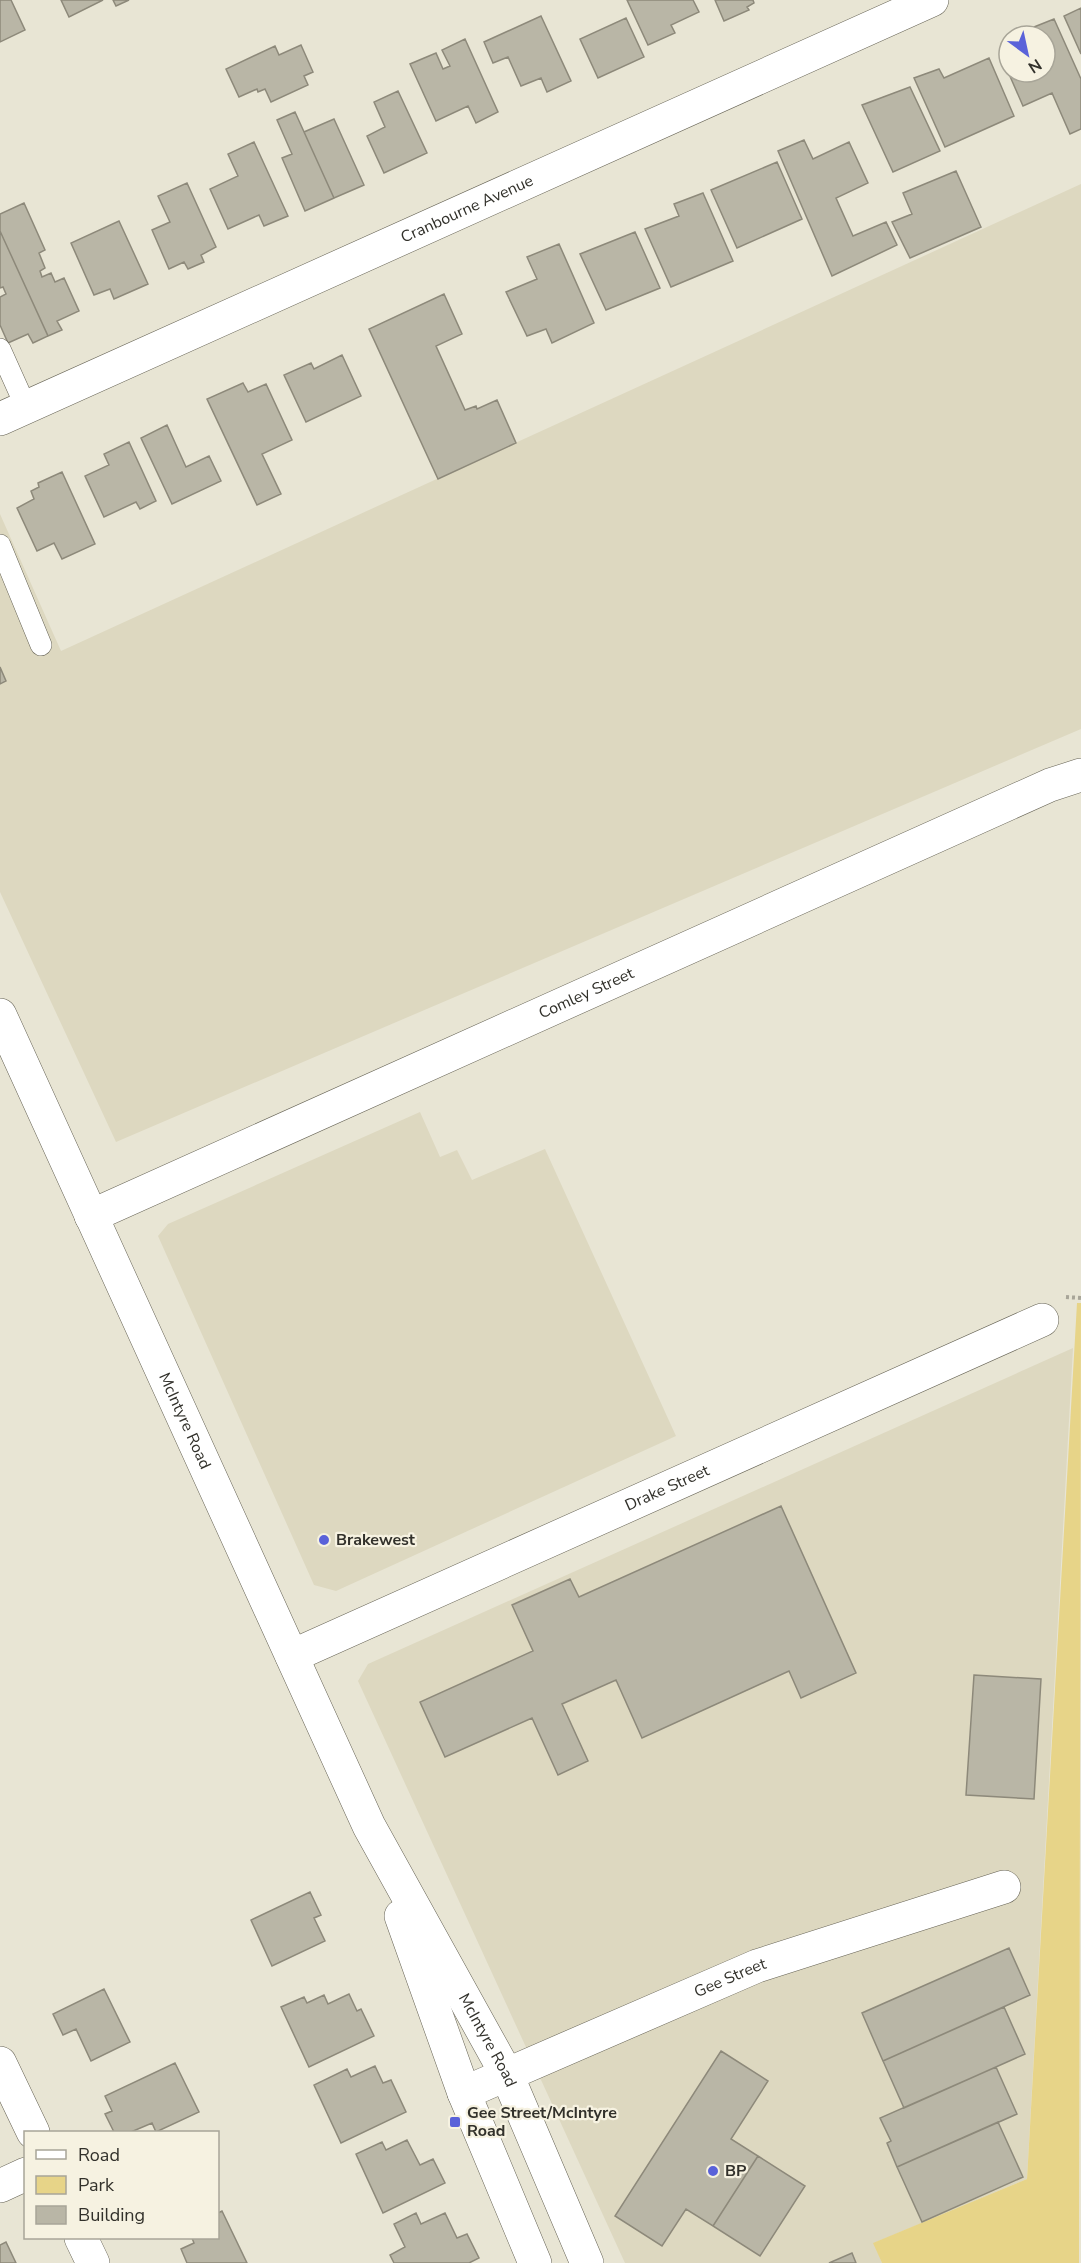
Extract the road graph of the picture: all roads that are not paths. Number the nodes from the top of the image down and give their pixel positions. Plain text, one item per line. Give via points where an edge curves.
1 (932, 0) edge
2 (0, 349) edge
3 (13, 413) edge
4 (0, 544) edge
5 (41, 645) dead end
6 (1081, 775) edge
7 (0, 1015) edge
8 (91, 1216) junction
9 (1041, 1320) dead end
10 (292, 1656) junction
11 (369, 1826) junction
12 (1004, 1887) dead end
13 (0, 2063) edge
14 (507, 2075) junction
15 (464, 2093) junction
16 (32, 2131) edge
17 (24, 2175) edge
18 (0, 2186) edge
19 (81, 2239) edge
20 (93, 2263) edge
21 (535, 2263) edge
22 (587, 2263) edge

1 - 3 street, Cranbourne Avenue
2 - 3 lane
4 - 5 lane
6 - 8 street, Comley Street via 1039,790
7 - 8 street, McIntyre Road
8 - 10 street, McIntyre Road
9 - 10 street, Drake Street
10 - 11 street, McIntyre Road
11 - 14 street, McIntyre Road
11 - 15 street, McIntyre Road
12 - 14 street, Gee Street via 757,1966
13 - 16 street
14 - 15 street, Gee Street
14 - 22 street, McIntyre Road
15 - 21 street, McIntyre Road
17 - 18 street
19 - 20 street

